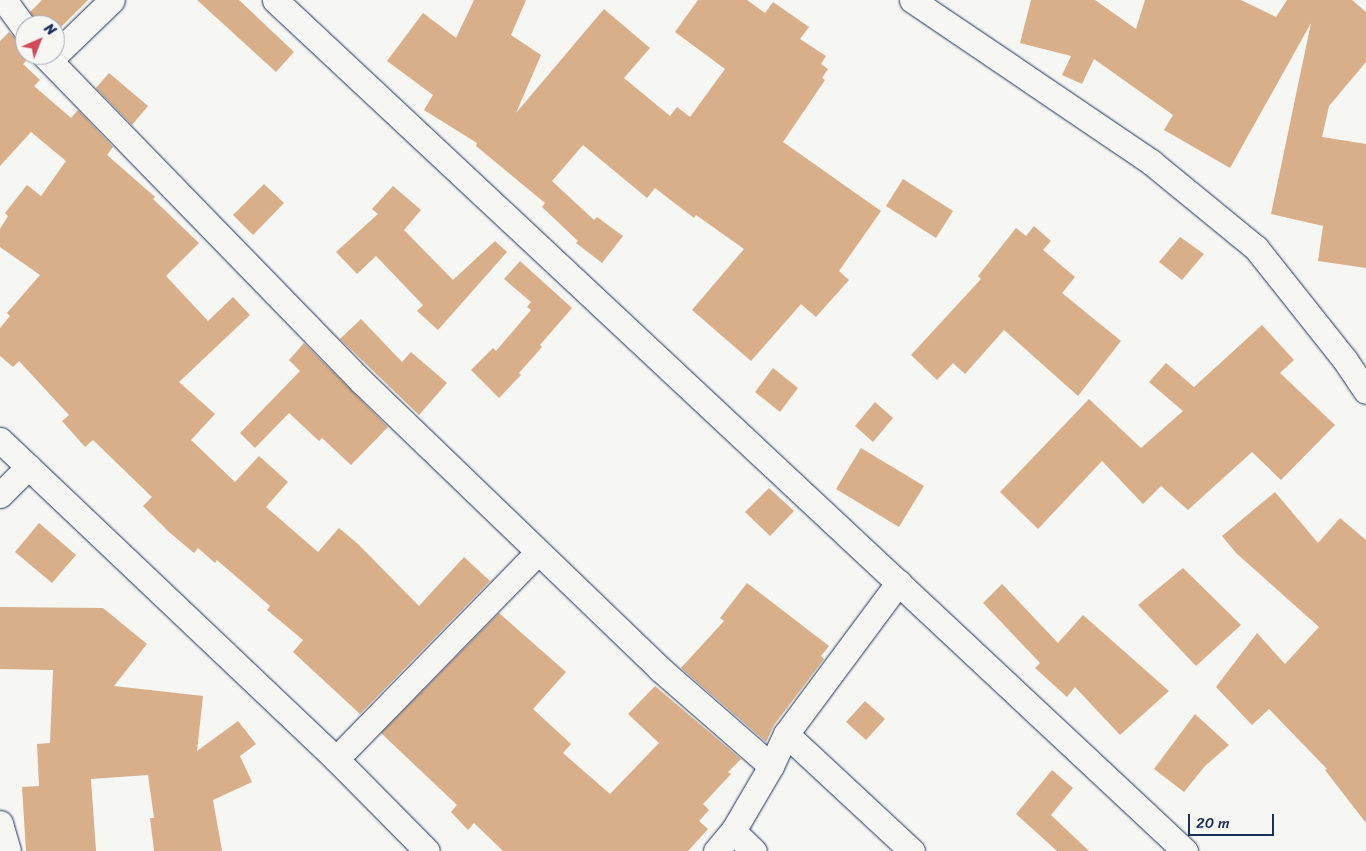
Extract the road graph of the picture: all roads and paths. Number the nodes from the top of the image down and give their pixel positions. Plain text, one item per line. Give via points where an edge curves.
1 (112, 0) edge
2 (275, 0) edge
3 (912, 0) edge
4 (6, 5) edge
5 (15, 16) edge
6 (65, 43) edge
7 (58, 65) edge
8 (1366, 391) edge
9 (0, 440) edge
10 (28, 467) junction
11 (0, 495) edge
12 (538, 552) junction
13 (899, 582) junction
14 (786, 734) junction
15 (336, 759) junction
16 (771, 766) junction
17 (0, 823) edge
18 (732, 831) junction
19 (8, 851) edge
20 (427, 851) edge
21 (716, 851) edge
22 (754, 851) edge
23 (912, 851) edge
24 (1185, 851) edge

1 - 6 street
2 - 13 street
3 - 8 street via 1151,162 1256,248
4 - 5 street
7 - 12 street via 354,374
9 - 10 street
10 - 11 street
10 - 15 street
12 - 15 street
12 - 16 street via 660,669
13 - 14 street
13 - 24 street
14 - 16 street
14 - 23 street
15 - 20 street
16 - 18 street
17 - 19 street
18 - 21 street
18 - 22 street

